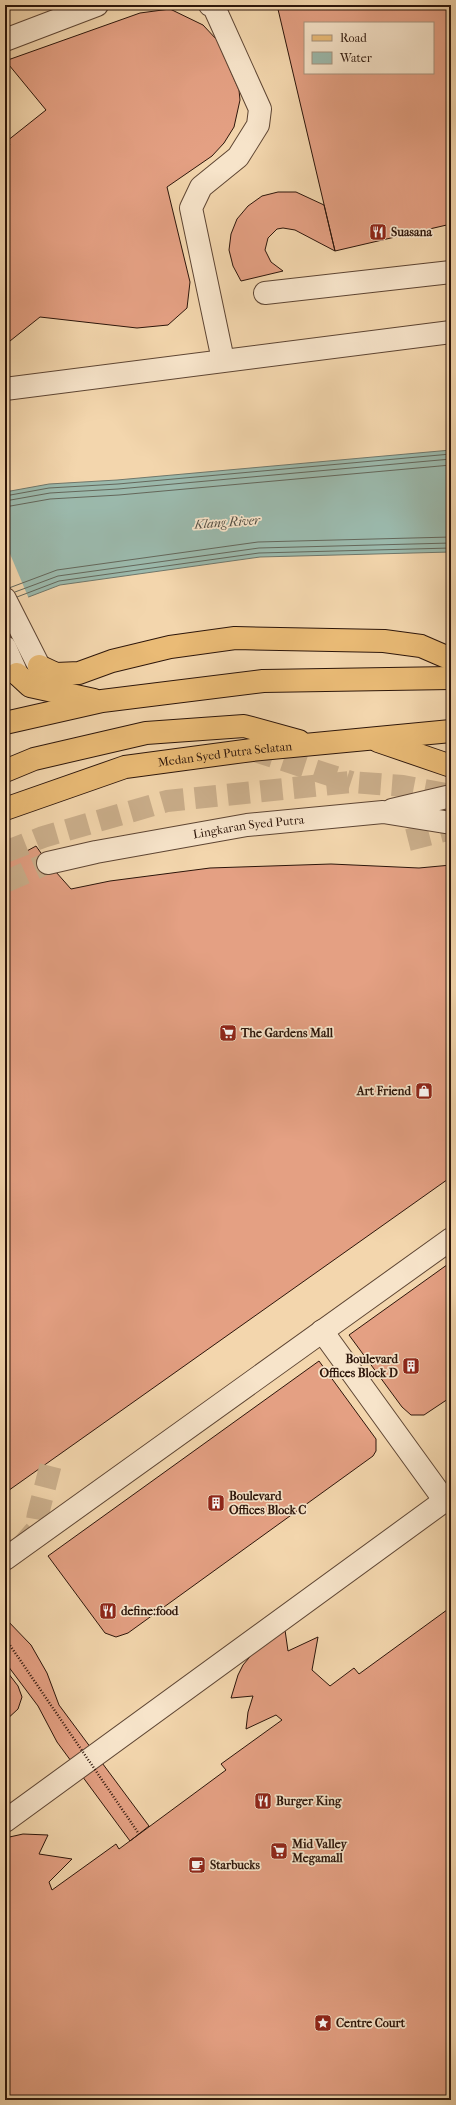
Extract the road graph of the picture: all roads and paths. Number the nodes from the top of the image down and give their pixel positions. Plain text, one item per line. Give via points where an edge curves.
1 (97, 5) edge
2 (210, 5) edge
3 (5, 40) edge
4 (451, 272) edge
5 (265, 293) dead end
6 (451, 332) edge
7 (223, 360) junction
8 (5, 389) edge
9 (5, 599) edge
10 (5, 647) edge
11 (451, 659) edge
12 (39, 666) joint
13 (17, 674) joint
14 (451, 678) edge
15 (102, 701) junction
16 (5, 723) edge
17 (451, 731) edge
18 (371, 738) junction
19 (312, 744) junction
20 (451, 766) edge
21 (5, 771) edge
22 (451, 796) edge
23 (5, 809) edge
24 (383, 812) junction
25 (451, 824) edge
26 (48, 863) tunnel mouth
27 (451, 1239) edge
28 (322, 1331) junction
29 (448, 1499) edge
30 (5, 1559) edge
31 (5, 1638) edge
32 (5, 1821) edge
33 (138, 1834) dead end

1 - 3 street
2 - 7 street via 214,7 260,110 258,125 238,157 202,187 191,208
4 - 5 street
6 - 7 street
7 - 8 street
9 - 12 street
10 - 13 street
11 - 12 main road via 421,646 384,641 235,638 170,647 112,661 79,673 56,674
13 - 15 main road via 30,686
14 - 15 main road via 263,681
15 - 16 main road
17 - 18 main road, Medan Syed Putra Selatan
18 - 19 main road, Medan Syed Putra Selatan
18 - 20 main road
19 - 21 main road via 244,726 146,734 34,759
19 - 23 main road, Medan Syed Putra Selatan via 125,767
22 - 24 street
24 - 25 street, Lingkaran Syed Putra
24 - 26 street, Lingkaran Syed Putra via 247,826 96,852
27 - 28 street
28 - 29 street
28 - 30 street
29 - 32 street
31 - 33 path, bridge

